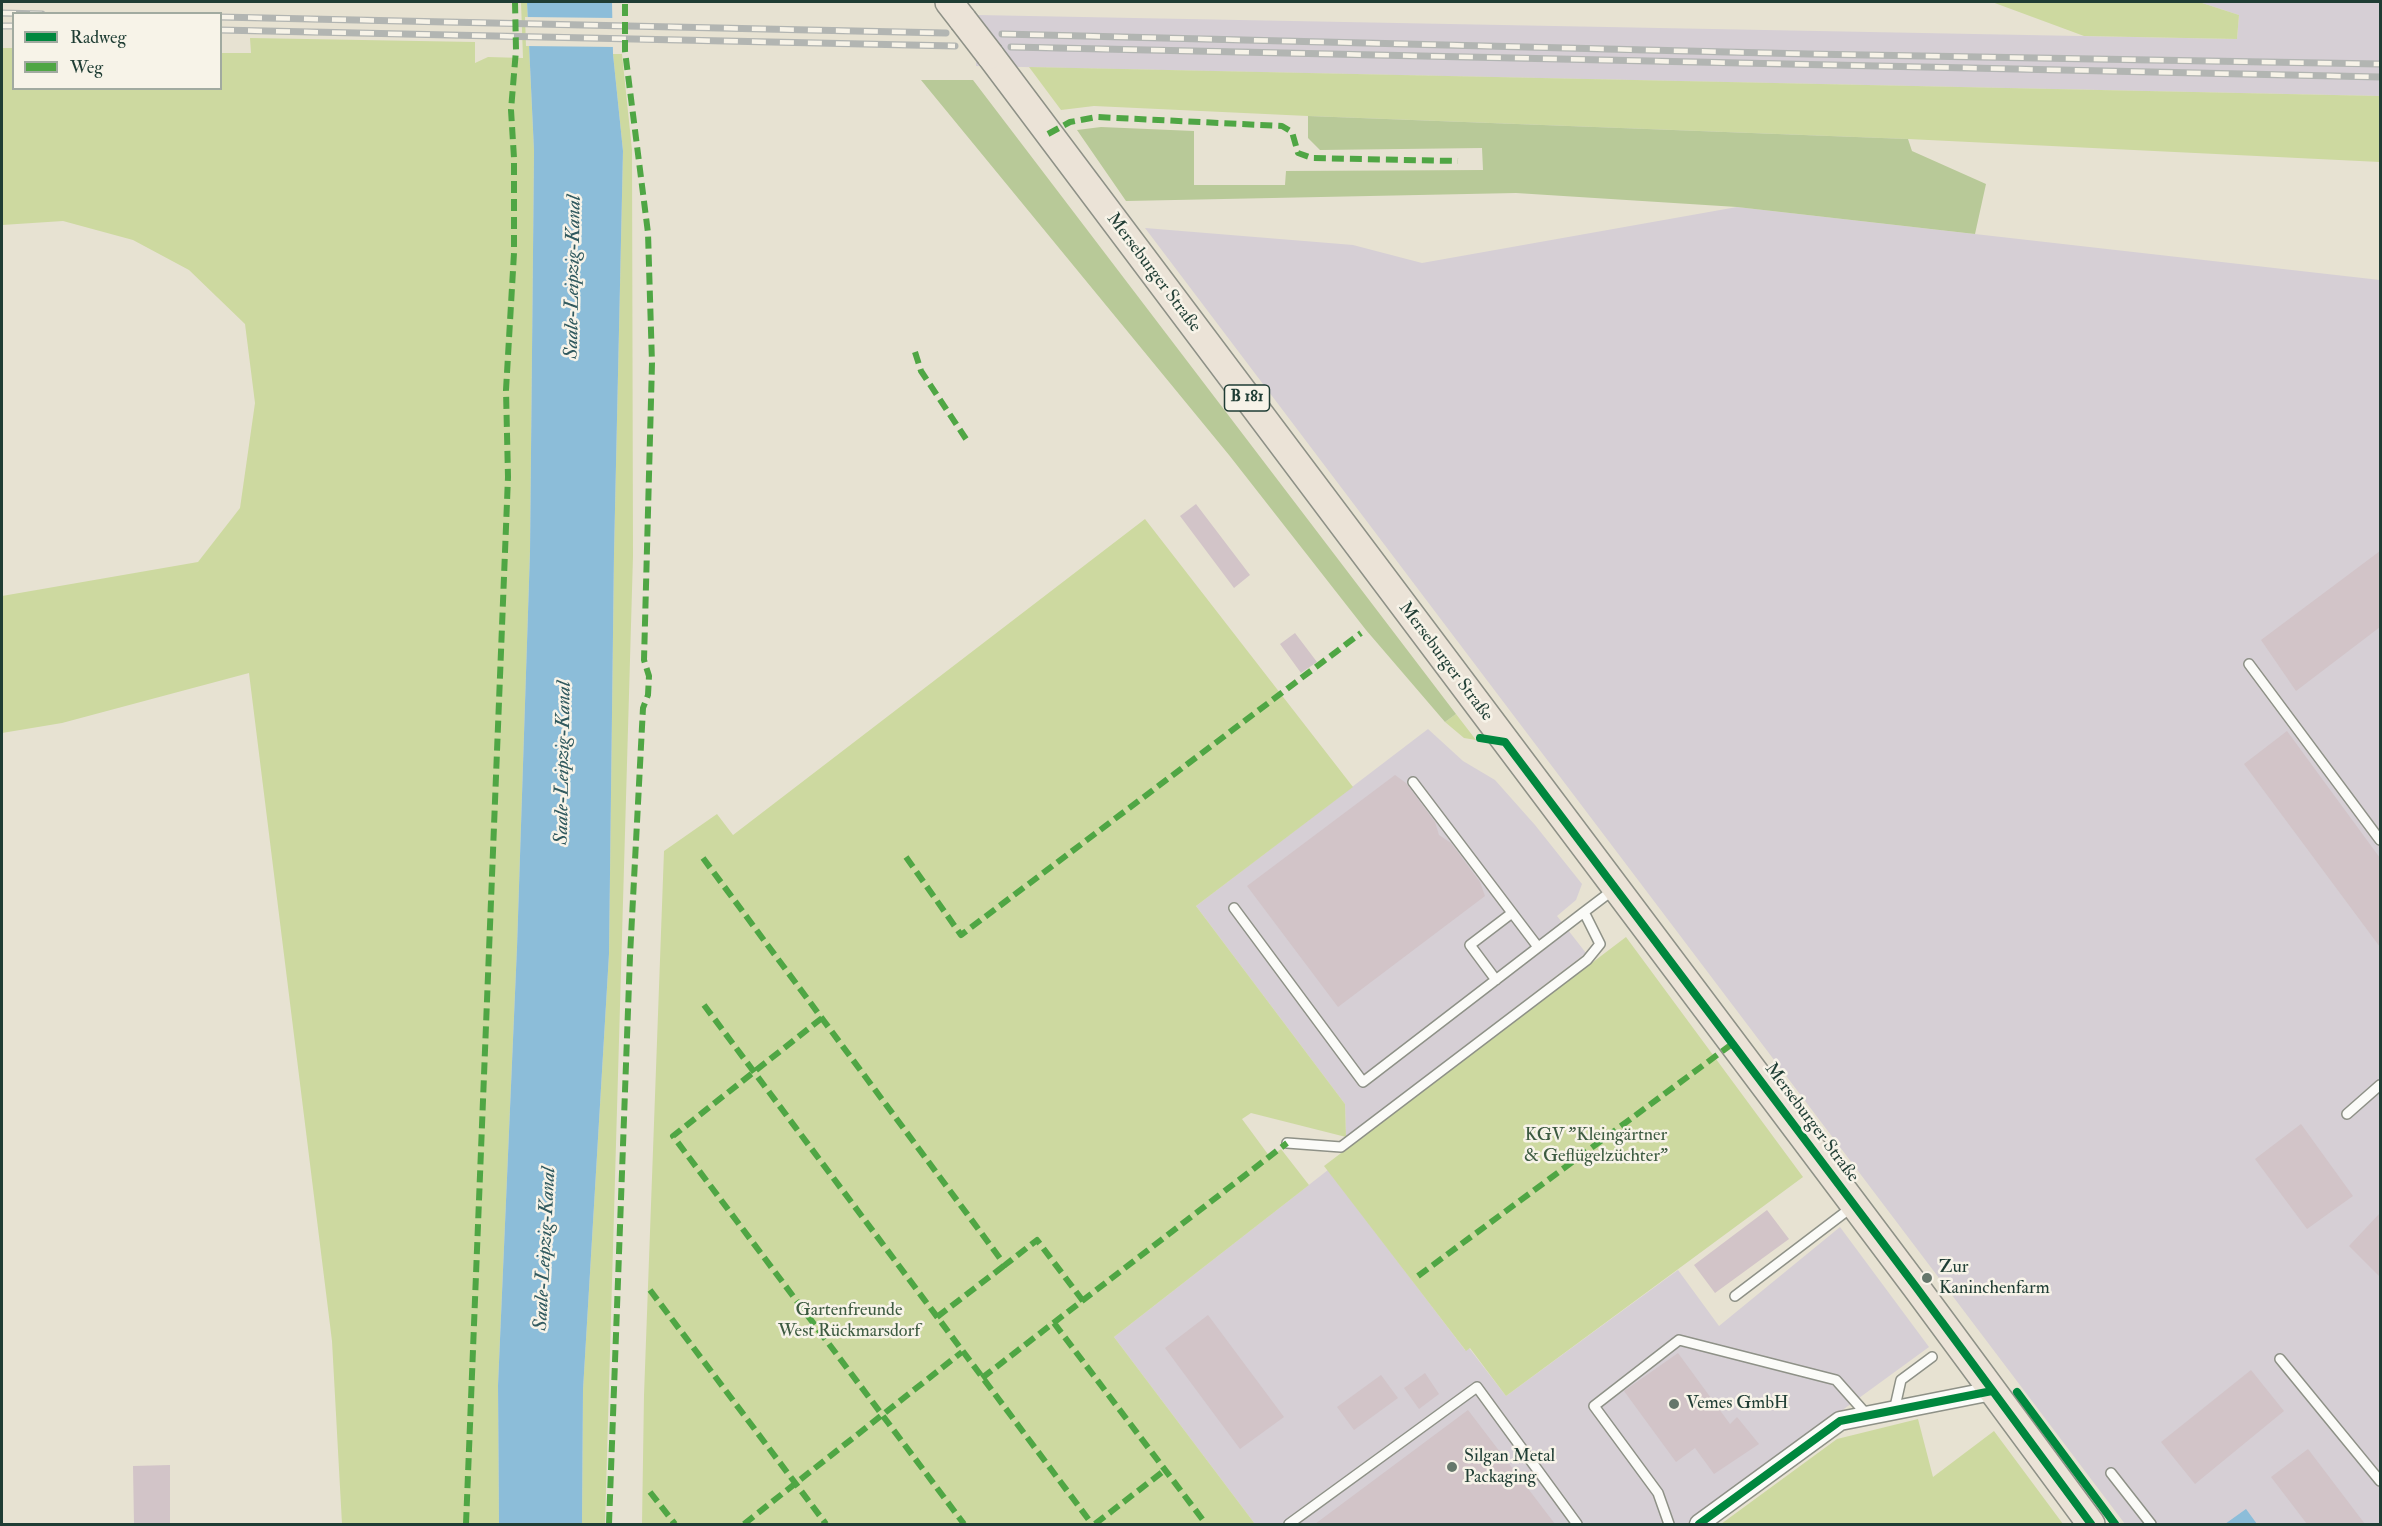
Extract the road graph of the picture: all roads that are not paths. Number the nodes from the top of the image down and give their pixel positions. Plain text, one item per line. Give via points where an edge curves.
1 (956, 11) edge
2 (2249, 664) dead end
3 (1413, 782) dead end
4 (2380, 840) edge
5 (1615, 888) junction
6 (1234, 908) dead end
7 (1584, 912) junction
8 (1512, 913) junction
9 (1538, 947) junction
10 (1496, 980) junction
11 (2380, 1085) edge
12 (2347, 1114) dead end
13 (1287, 1143) dead end
14 (1854, 1205) junction
15 (1736, 1296) dead end
16 (1932, 1358) dead end
17 (2280, 1359) dead end
18 (1992, 1391) junction
19 (1894, 1411) junction
20 (1868, 1416) junction
21 (2111, 1473) dead end
22 (2380, 1481) edge
23 (1288, 1524) edge
24 (1577, 1524) edge
25 (1669, 1524) edge
26 (1699, 1524) edge
27 (2091, 1524) edge
28 (2151, 1524) edge

1 - 5 main road, Merseburger Straße / B 181, bridge
2 - 4 lane
3 - 8 lane
5 - 7 lane
5 - 14 main road, Merseburger Straße / B 181
6 - 10 lane via 1363,1082
7 - 9 lane
7 - 13 lane via 1600,944 1587,960 1341,1146
8 - 9 lane
8 - 10 lane via 1470,945
9 - 10 lane
11 - 12 lane
14 - 15 lane
14 - 18 main road, Merseburger Straße / B 181
16 - 19 lane via 1901,1380
17 - 22 lane
18 - 19 street
18 - 27 main road, Merseburger Straße / B 181
19 - 20 street
20 - 25 lane via 1836,1380 1679,1340 1594,1406 1658,1493
20 - 26 street via 1840,1421
21 - 28 lane
23 - 24 lane via 1477,1387

